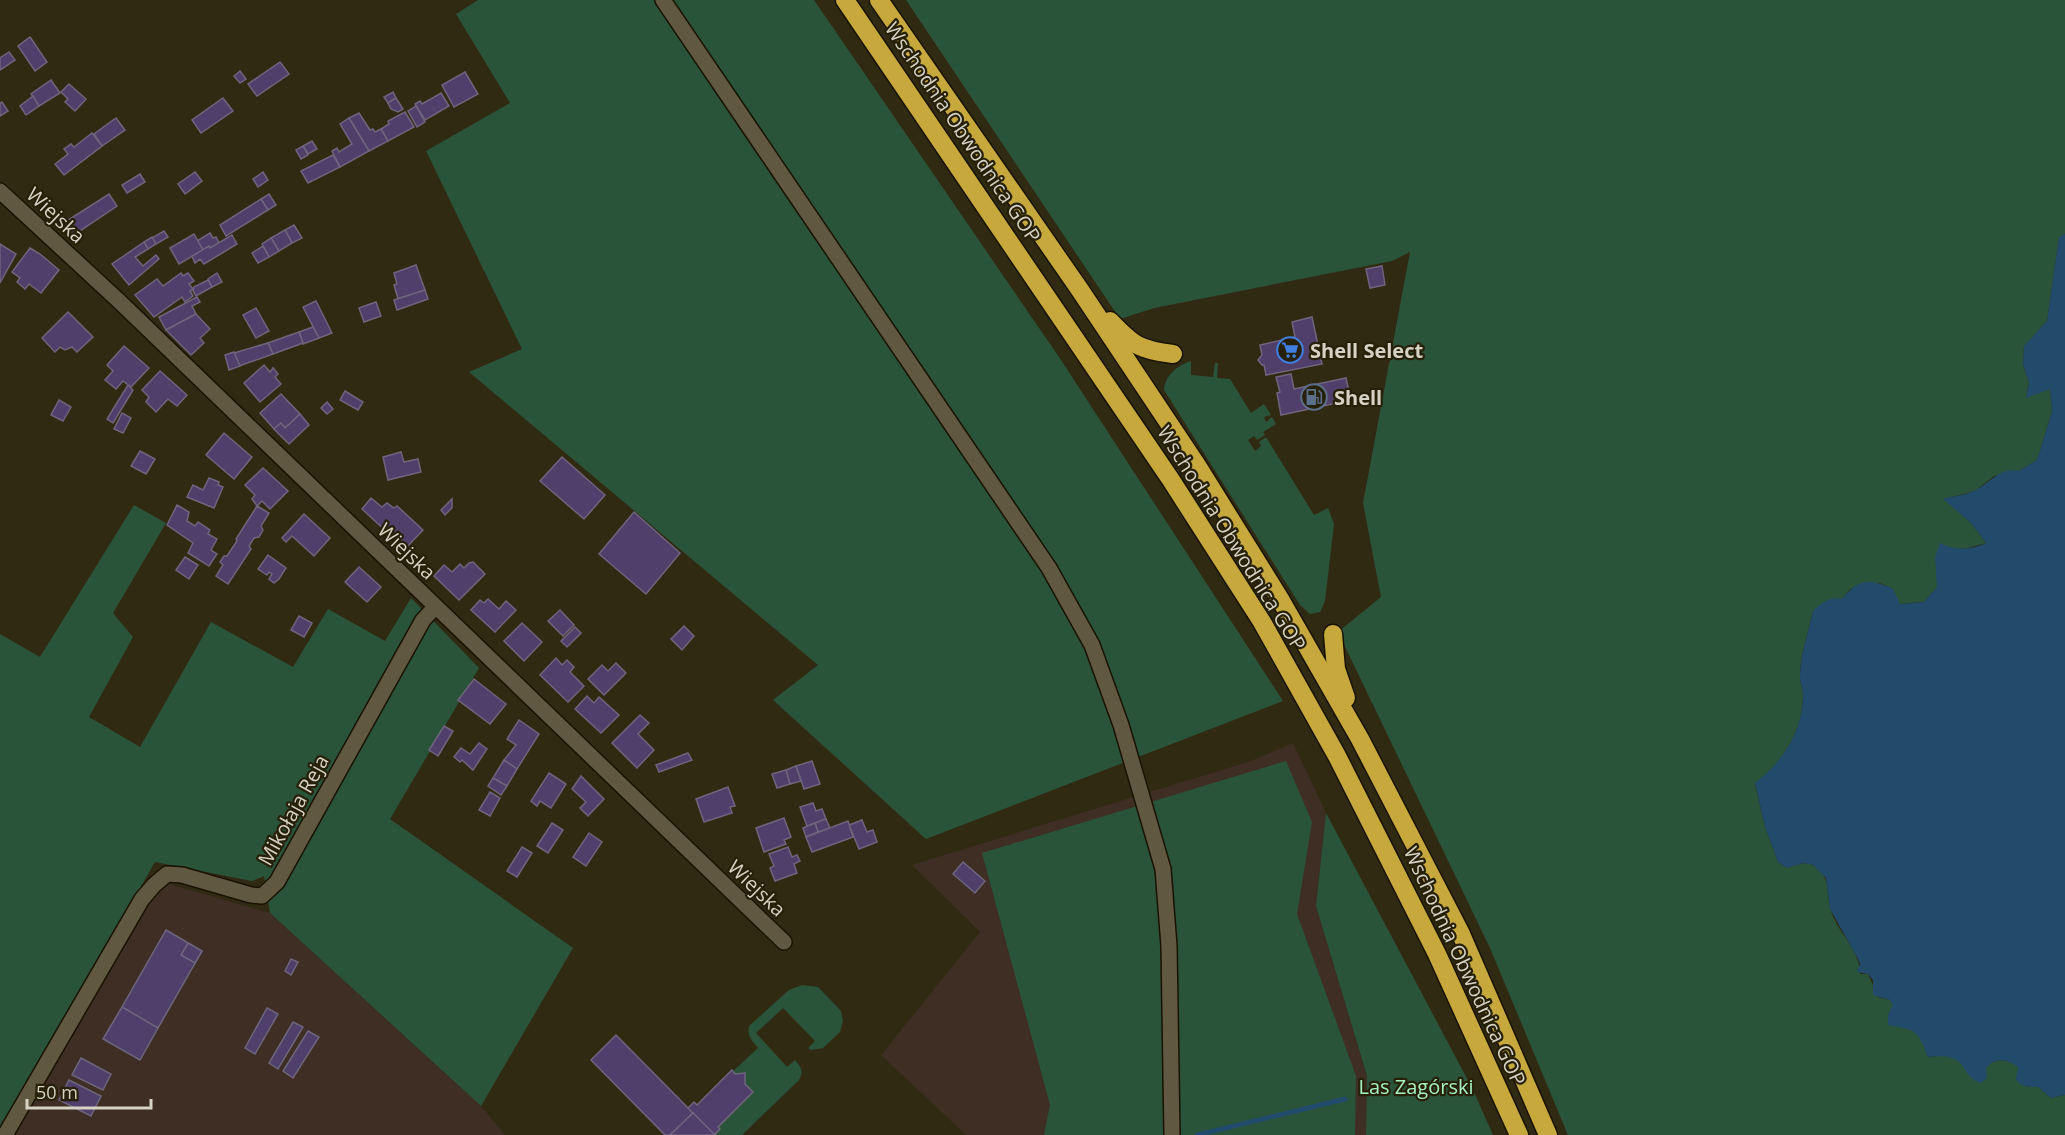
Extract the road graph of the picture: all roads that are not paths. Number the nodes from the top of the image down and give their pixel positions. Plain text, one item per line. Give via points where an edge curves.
1 (663, 0) edge
2 (845, 0) edge
3 (879, 0) edge
4 (0, 191) edge
5 (1080, 290) junction
6 (1173, 354) dead end
7 (435, 607) junction
8 (1332, 634) dead end
9 (1360, 739) junction
10 (784, 942) dead end
11 (5, 1135) edge
12 (1172, 1135) edge
13 (1519, 1135) edge
14 (1548, 1135) edge

1 - 12 street via 1049,568 1092,645 1121,725 1162,869 1169,946
2 - 13 highway, Wschodnia Obwodnica GOP via 1165,470 1262,622 1337,756 1432,943
3 - 5 highway, Wschodnia Obwodnica GOP
4 - 7 street, Wiejska
5 - 6 highway via 1137,346
5 - 9 highway, Wschodnia Obwodnica GOP via 1274,588
7 - 10 street, Wiejska
7 - 11 street, Mikołaja Reja via 423,620 277,882 262,896 182,875 167,874 154,885 142,899
8 - 9 highway via 1336,669
9 - 14 highway, Wschodnia Obwodnica GOP via 1461,934

